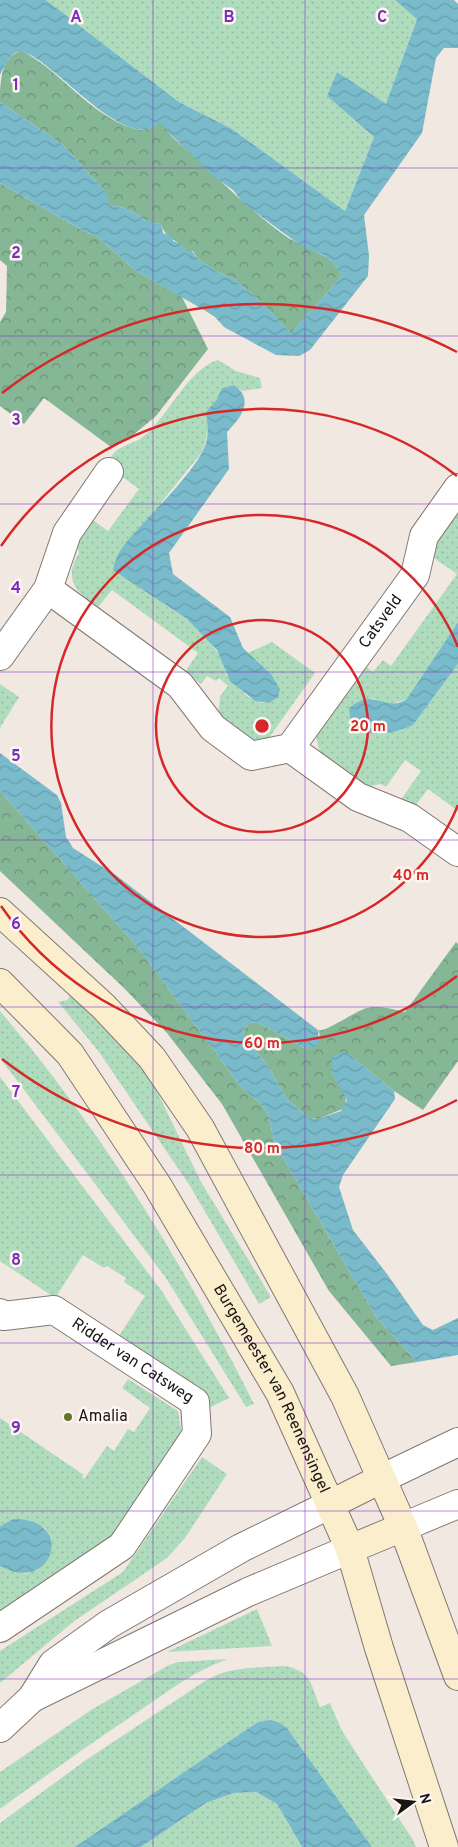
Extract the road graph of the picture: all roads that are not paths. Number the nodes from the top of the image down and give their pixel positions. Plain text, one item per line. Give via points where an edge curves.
1 (109, 472) dead end
2 (458, 488) edge
3 (48, 589) junction
4 (0, 656) edge
5 (290, 748) junction
6 (458, 852) edge
7 (0, 912) edge
8 (0, 983) edge
9 (0, 1313) edge
10 (458, 1442) edge
11 (381, 1480) junction
12 (331, 1504) junction
13 (458, 1504) edge
14 (403, 1527) junction
15 (350, 1549) junction
16 (0, 1628) edge
17 (458, 1676) edge
18 (32, 1698) junction
19 (0, 1728) edge
20 (444, 1847) edge

1 - 3 street via 67,533
2 - 5 street, Catsveld via 424,536 415,575
3 - 4 street
3 - 5 street via 180,685 213,728 251,756
5 - 6 street via 358,797 410,818
7 - 11 main road via 103,1006 152,1058 200,1128 345,1396
8 - 12 main road, Burgemeester van Reenensingel via 70,1054 157,1185 280,1393
9 - 16 street, Ridder van Catsweg via 4,1316 54,1310 195,1402 196,1434 122,1546
10 - 11 street
11 - 12 main road
11 - 14 main road
12 - 15 main road, Burgemeester van Reenensingel
12 - 18 street via 241,1548 109,1624 53,1664
13 - 14 street
14 - 15 main road
14 - 17 main road
15 - 18 street via 248,1592
15 - 20 main road, Burgemeester van Reenensingel
18 - 19 street

